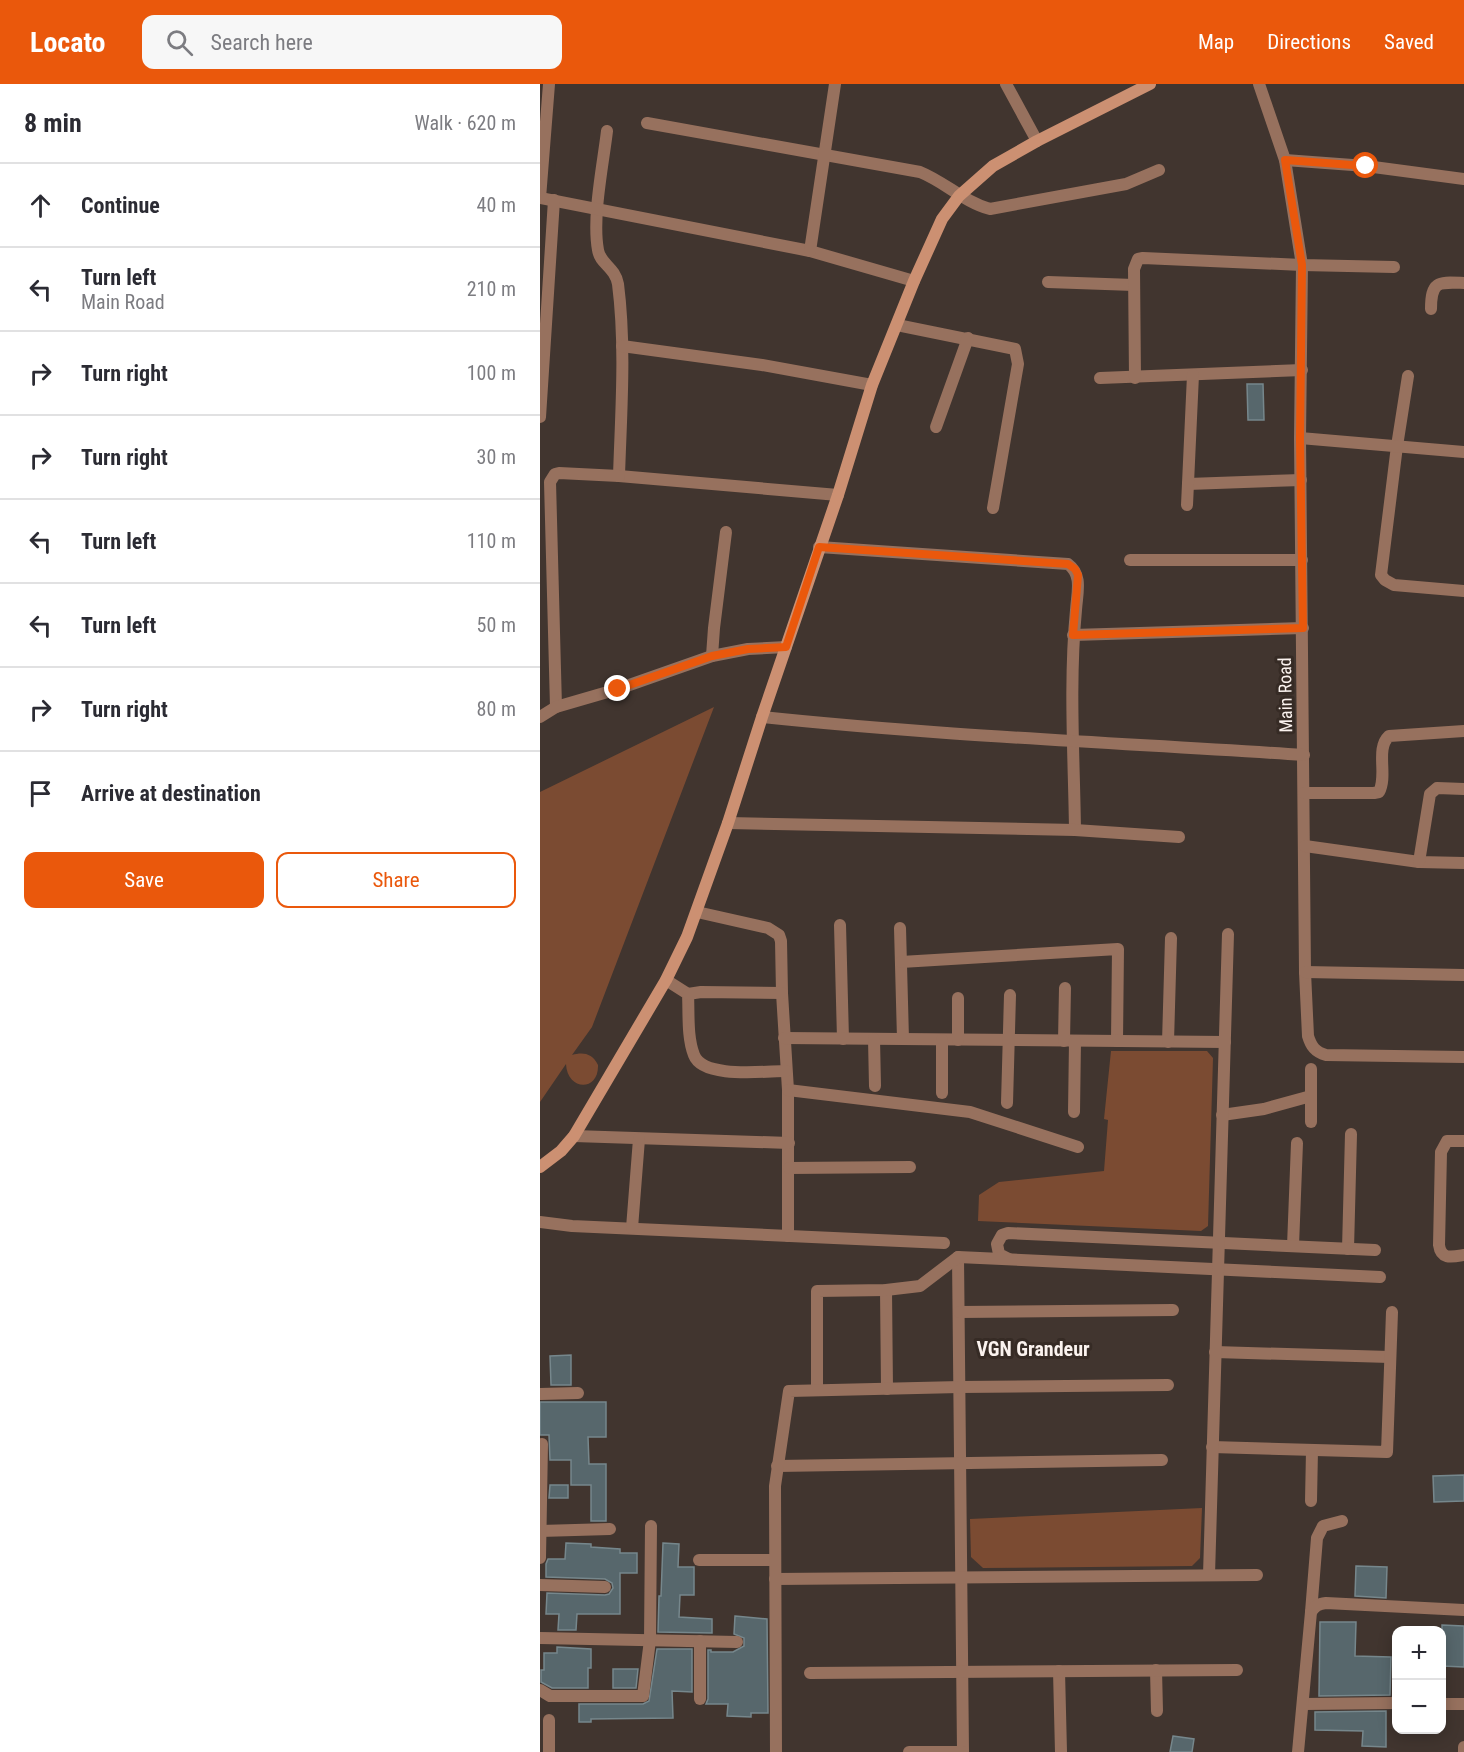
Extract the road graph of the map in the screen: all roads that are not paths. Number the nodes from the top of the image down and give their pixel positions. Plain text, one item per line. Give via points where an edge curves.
1 (549, 84) edge
2 (836, 84) edge
3 (1006, 84) edge
4 (1150, 84) edge
5 (1259, 84) edge
6 (647, 123) dead end
7 (607, 131) dead end
8 (1037, 141) junction
9 (826, 155) junction
10 (1285, 160) junction
11 (1159, 170) dead end
12 (1464, 179) edge
13 (959, 196) junction
14 (540, 198) edge
15 (554, 200) junction
16 (597, 209) junction
17 (810, 251) junction
18 (1302, 265) junction
19 (1394, 267) dead end
20 (914, 281) junction
21 (1048, 282) dead end
22 (1464, 283) edge
23 (1134, 285) junction
24 (1431, 309) dead end
25 (897, 325) junction
26 (968, 338) junction
27 (622, 345) junction
28 (1302, 370) junction
29 (1193, 375) junction
30 (1408, 376) dead end
31 (1100, 378) dead end
32 (1135, 378) junction
33 (872, 386) junction
34 (540, 417) edge
35 (936, 427) dead end
36 (1300, 438) junction
37 (1397, 446) junction
38 (1464, 452) edge
39 (619, 476) junction
40 (1301, 480) junction
41 (1188, 484) junction
42 (838, 495) junction
43 (1187, 505) dead end
44 (993, 508) dead end
45 (726, 532) dead end
46 (819, 547) junction
47 (1130, 560) dead end
48 (1302, 560) junction
49 (1464, 591) edge
50 (1303, 628) junction
51 (1073, 635) junction
52 (786, 647) junction
53 (712, 656) junction
54 (556, 707) junction
55 (540, 717) edge
56 (762, 717) junction
57 (1464, 731) edge
58 (1072, 740) junction
59 (1304, 754) junction
60 (1464, 789) edge
61 (1304, 792) junction
62 (728, 822) junction
63 (1075, 830) junction
64 (1179, 837) dead end
65 (1305, 846) junction
66 (1419, 862) junction
67 (1464, 863) edge
68 (697, 912) junction
69 (840, 925) dead end
70 (900, 928) dead end
71 (1228, 934) dead end
72 (1171, 938) dead end
73 (901, 962) junction
74 (1305, 972) junction
75 (1464, 975) edge
76 (666, 980) junction
77 (1065, 988) dead end
78 (782, 993) junction
79 (687, 994) junction
80 (1010, 995) dead end
81 (958, 998) dead end
82 (784, 1038) junction
83 (843, 1039) junction
84 (874, 1039) junction
85 (903, 1039) junction
86 (942, 1040) junction
87 (958, 1040) junction
88 (1009, 1040) junction
89 (1070, 1041) junction
90 (1117, 1041) junction
91 (1168, 1042) junction
92 (1225, 1042) junction
93 (1464, 1057) edge
94 (1311, 1069) dead end
95 (786, 1071) junction
96 (875, 1086) dead end
97 (788, 1090) junction
98 (942, 1093) dead end
99 (1311, 1096) junction
100 (1007, 1103) dead end
101 (1074, 1112) dead end
102 (1222, 1115) junction
103 (1311, 1122) dead end
104 (1351, 1134) dead end
105 (574, 1136) junction
106 (639, 1139) junction
107 (1464, 1141) edge
108 (789, 1143) junction
109 (1297, 1143) dead end
110 (1078, 1147) dead end
111 (540, 1167) edge
112 (910, 1167) dead end
113 (789, 1168) junction
114 (540, 1222) edge
115 (632, 1228) junction
116 (788, 1236) junction
117 (944, 1243) dead end
118 (1218, 1243) junction
119 (1293, 1246) junction
120 (1348, 1249) junction
121 (1375, 1250) dead end
122 (1464, 1256) edge
123 (958, 1257) junction
124 (1013, 1259) junction
125 (1217, 1269) junction
126 (1380, 1277) dead end
127 (886, 1290) junction
128 (1173, 1310) dead end
129 (959, 1312) junction
130 (1392, 1312) dead end
131 (1215, 1352) junction
132 (1390, 1357) junction
133 (1168, 1385) dead end
134 (960, 1387) junction
135 (887, 1389) junction
136 (817, 1390) junction
137 (578, 1393) dead end
138 (540, 1394) edge
139 (542, 1444) dead end
140 (1212, 1447) junction
141 (1312, 1450) junction
142 (1162, 1460) dead end
143 (960, 1463) junction
144 (777, 1466) junction
145 (1311, 1500) dead end
146 (1342, 1521) dead end
147 (651, 1526) dead end
148 (610, 1529) dead end
149 (540, 1531) edge
150 (540, 1558) edge
151 (699, 1560) dead end
152 (775, 1560) junction
153 (1209, 1575) junction
154 (1257, 1575) dead end
155 (962, 1577) junction
156 (776, 1579) junction
157 (540, 1585) edge
158 (605, 1587) dead end
159 (1464, 1610) edge
160 (1311, 1612) junction
161 (540, 1638) edge
162 (650, 1640) junction
163 (700, 1641) junction
164 (737, 1642) dead end
165 (1156, 1670) junction
166 (1238, 1670) dead end
167 (1059, 1671) junction
168 (962, 1672) junction
169 (810, 1673) dead end
170 (540, 1690) edge
171 (700, 1699) dead end
172 (1392, 1703) edge
173 (1304, 1704) junction
174 (1446, 1704) edge
175 (1464, 1704) edge
176 (1157, 1712) dead end
177 (549, 1720) dead end
178 (1464, 1747) edge
179 (549, 1752) edge
180 (776, 1752) edge
181 (909, 1752) edge
182 (963, 1752) edge
183 (1061, 1752) edge
184 (1298, 1752) edge
185 (1464, 1752) edge

1 - 14 street
2 - 9 street
3 - 8 street
4 - 8 street
5 - 10 street, Main Road
6 - 9 street
7 - 16 street
8 - 13 street via 993,166
9 - 13 street via 920,172
9 - 17 street
10 - 12 street
10 - 18 street, Main Road
11 - 13 street via 1126,184 990,209
13 - 20 street via 942,219
14 - 15 street
15 - 16 street
15 - 34 street
16 - 17 street
16 - 27 street via 597,249 616,275
17 - 20 street
18 - 19 street
18 - 23 street via 1143,258 1135,264
18 - 28 street, Main Road
20 - 25 street
21 - 23 street
22 - 24 street via 1436,285 1431,294
23 - 32 street
25 - 26 street
25 - 33 street
26 - 35 street
26 - 44 street via 1010,346 1018,357
27 - 33 street
27 - 39 street
28 - 29 street
28 - 36 street, Main Road
29 - 32 street
29 - 41 street
30 - 37 street
31 - 32 street
33 - 42 street
36 - 37 street
36 - 40 street, Main Road
37 - 38 street
37 - 49 street via 1382,575 1395,585
39 - 42 street
39 - 54 street via 559,473 550,482
40 - 41 street
40 - 48 street, Main Road
41 - 43 street
42 - 46 street
45 - 53 street
46 - 51 street via 1068,564 1078,575
46 - 52 street
47 - 48 street
48 - 50 street, Main Road
50 - 51 street
50 - 59 street, Main Road
51 - 58 street
52 - 53 street
52 - 56 street
53 - 54 street
54 - 55 street
56 - 58 street via 902,731
56 - 62 street
57 - 61 street via 1389,736 1383,746 1383,783 1379,792
58 - 59 street
58 - 63 street
59 - 61 street, Main Road
60 - 66 street via 1437,788 1430,794
61 - 65 street, Main Road
62 - 63 street
62 - 68 street
63 - 64 street
65 - 66 street
65 - 74 street, Main Road
66 - 67 street
68 - 76 street
68 - 78 street via 776,932 781,941
69 - 83 street
70 - 73 street
71 - 92 street
72 - 91 street
73 - 85 street
73 - 90 street via 1118,949
74 - 75 street
74 - 93 street, Main Road via 1308,1036 1320,1053
76 - 79 street
76 - 105 street
77 - 89 street
78 - 79 street
78 - 82 street
79 - 95 street via 690,1042 694,1058 702,1065 716,1071
80 - 88 street
81 - 87 street
82 - 83 street
82 - 95 street
83 - 84 street
84 - 85 street
84 - 96 street
85 - 86 street
86 - 87 street
86 - 98 street
87 - 88 street
88 - 89 street
88 - 100 street
89 - 90 street
89 - 101 street
90 - 91 street
91 - 92 street
92 - 102 street
94 - 99 street
95 - 97 street
97 - 108 street
97 - 110 street via 970,1112
99 - 102 street
99 - 103 street
102 - 118 street
104 - 120 street
105 - 106 street
105 - 111 street
106 - 108 street
106 - 115 street
107 - 122 street via 1447,1141 1441,1152 1439,1245 1443,1256
108 - 113 street
109 - 119 street
112 - 113 street
113 - 116 street
114 - 115 street
115 - 116 street
116 - 117 street
118 - 119 street
118 - 124 street via 1002,1235 997,1244 999,1254
118 - 125 street
119 - 120 street
120 - 121 street
123 - 124 street
123 - 127 street via 920,1286
123 - 129 street
124 - 125 street
125 - 126 street
125 - 131 street
127 - 135 street
127 - 136 street via 817,1291
128 - 129 street
129 - 134 street
130 - 132 street
131 - 132 street
131 - 140 street
132 - 141 street via 1387,1452
133 - 134 street
134 - 135 street
134 - 143 street
135 - 136 street
136 - 144 street via 789,1391
137 - 138 street
139 - 149 street
140 - 141 street
140 - 153 street
141 - 145 street
142 - 143 street
143 - 144 street
143 - 155 street
144 - 152 street
146 - 160 street via 1323,1526 1317,1538
147 - 162 street
148 - 149 street
149 - 150 street
151 - 152 street
152 - 156 street
153 - 154 street
153 - 155 street
155 - 156 street
155 - 168 street
156 - 180 street
157 - 158 street
159 - 160 street via 1326,1603 1318,1604
160 - 173 street
161 - 162 street
162 - 163 street
162 - 170 street via 643,1696 550,1696
163 - 164 street
163 - 171 street
165 - 166 street
165 - 167 street
165 - 176 street
167 - 168 street
167 - 183 street
168 - 169 street
168 - 182 street
172 - 173 street
173 - 184 street
174 - 175 street
177 - 179 street
178 - 185 street
181 - 182 street

